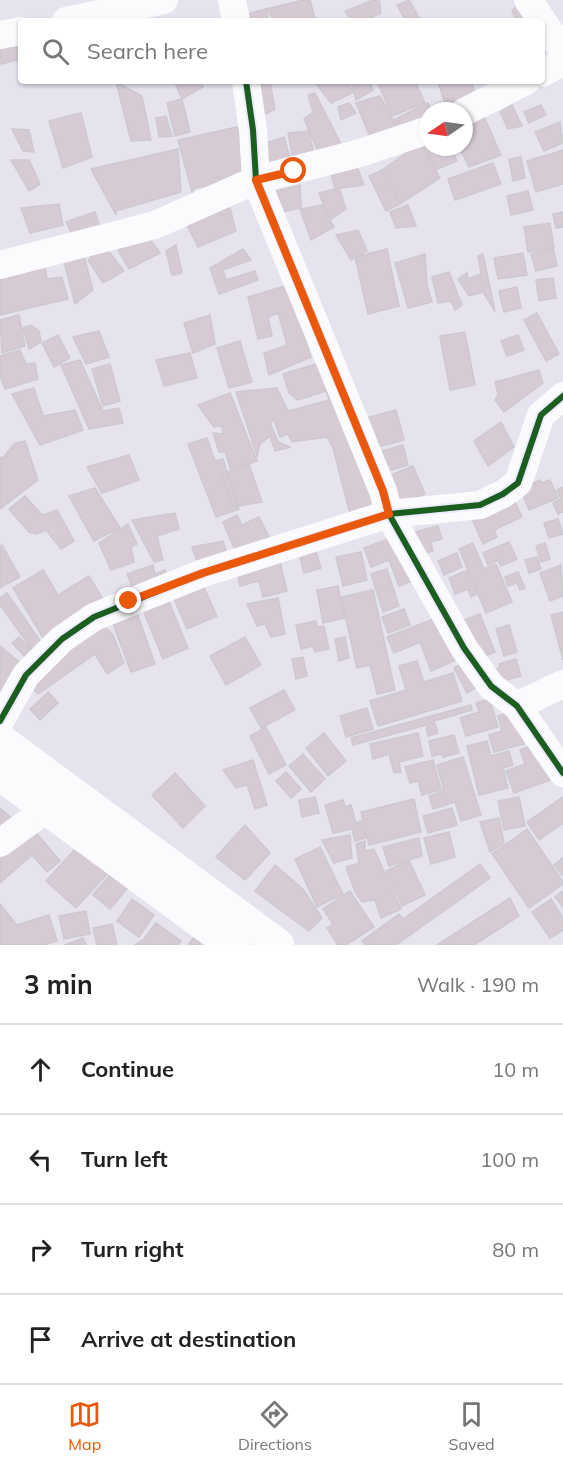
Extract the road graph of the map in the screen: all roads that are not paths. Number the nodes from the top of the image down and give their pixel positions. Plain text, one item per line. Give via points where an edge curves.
1 (164, 0) edge
2 (232, 0) edge
3 (528, 0) edge
4 (80, 18) edge
5 (235, 18) edge
6 (540, 18) edge
7 (545, 25) edge
8 (18, 32) edge
9 (0, 35) edge
10 (563, 51) edge
11 (563, 62) edge
12 (545, 71) edge
13 (246, 84) edge
14 (520, 84) edge
15 (473, 108) edge
16 (419, 133) edge
17 (256, 180) junction
18 (0, 265) edge
19 (563, 396) edge
20 (389, 514) junction
21 (563, 684) edge
22 (517, 706) junction
23 (0, 721) edge
24 (0, 740) edge
25 (563, 773) edge
26 (0, 774) edge
27 (48, 808) junction
28 (0, 843) edge
29 (232, 945) edge
30 (278, 945) edge

1 - 4 street
2 - 5 street
3 - 6 street
7 - 10 street
8 - 9 street
11 - 12 street
13 - 17 street
14 - 15 street
16 - 17 street
17 - 18 street via 155,225
17 - 20 street
19 - 20 street via 541,415 518,483 503,494 480,505
20 - 22 street via 464,648 490,686
20 - 23 street via 203,573 94,616 62,639 26,675
21 - 22 street
22 - 25 street
24 - 30 main road
26 - 27 main road
27 - 28 street
27 - 29 main road

